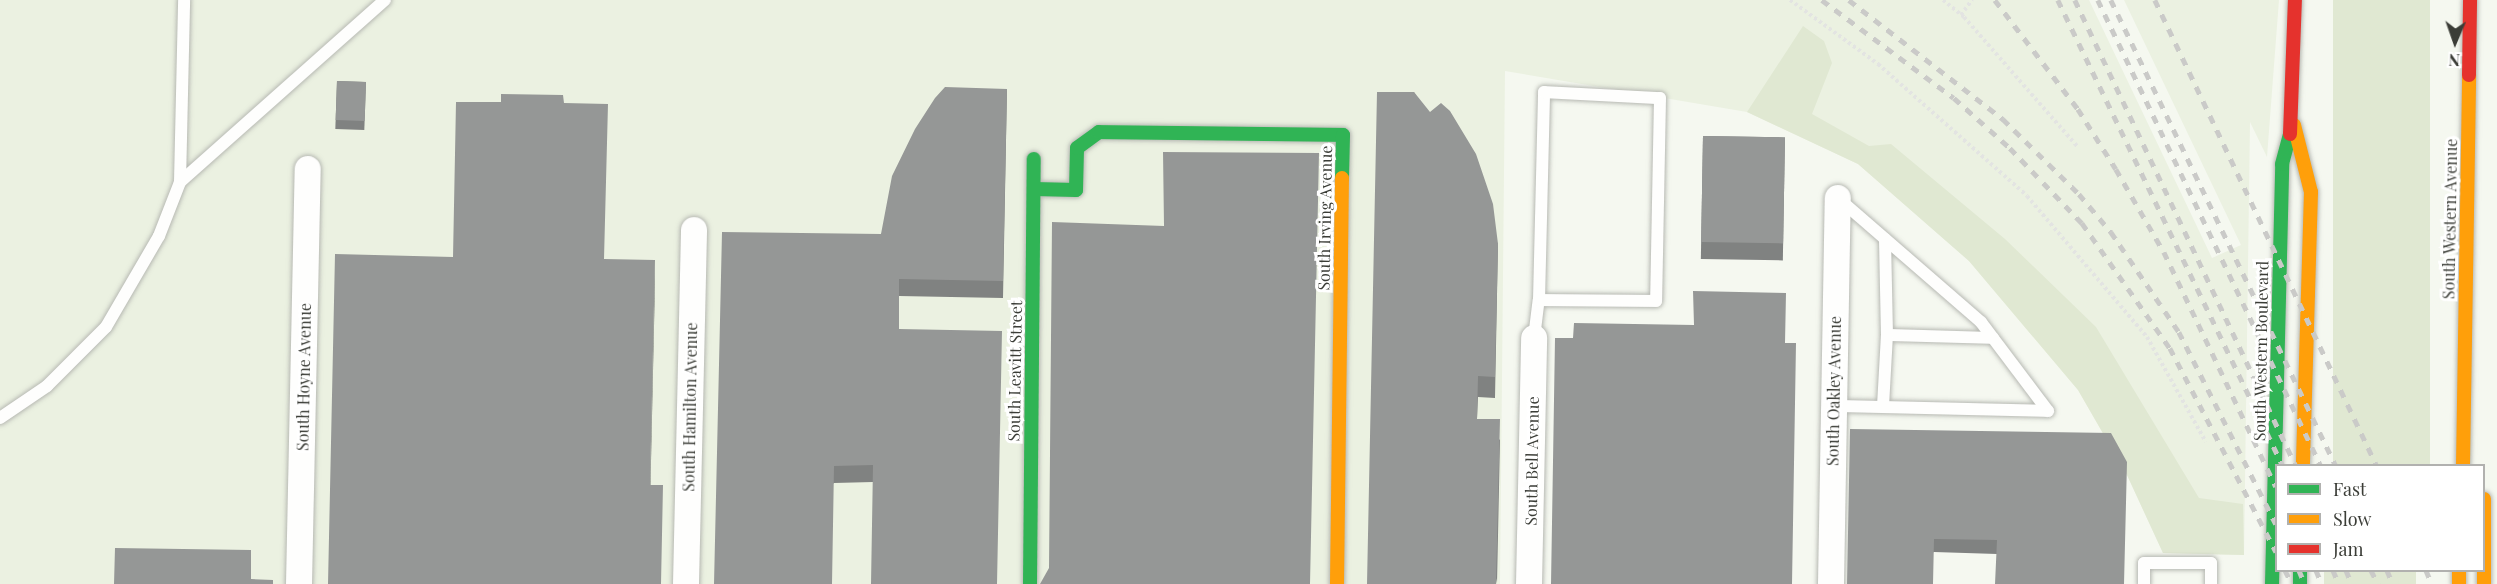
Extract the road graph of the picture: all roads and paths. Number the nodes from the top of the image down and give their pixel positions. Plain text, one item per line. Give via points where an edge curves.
1 (184, 0) edge
2 (385, 0) edge
3 (1790, 0) edge
4 (1943, 0) edge
5 (1972, 0) edge
6 (2295, 0) edge
7 (2470, 0) edge
8 (1961, 15) junction
9 (2293, 121) junction
10 (2078, 147) dead end
11 (1034, 159) dead end
12 (308, 169) dead end
13 (180, 182) junction
14 (1034, 189) junction
15 (1838, 198) joint
16 (694, 230) dead end
17 (1885, 239) junction
18 (1539, 300) junction
19 (1887, 335) junction
20 (1534, 338) joint
21 (1993, 338) junction
22 (1834, 406) junction
23 (1883, 406) junction
24 (0, 418) edge
25 (2464, 439) junction
26 (2206, 442) dead end
27 (2303, 464) edge
28 (2453, 464) edge
29 (2463, 464) edge
30 (2472, 464) edge
31 (2485, 507) edge
32 (2488, 531) edge
33 (2485, 571) edge
34 (299, 584) edge
35 (686, 584) edge
36 (1030, 584) edge
37 (1337, 584) edge
38 (1529, 584) edge
39 (1831, 584) edge
40 (2144, 584) edge
41 (2211, 584) edge
42 (2272, 584) edge

1 - 13 lane
2 - 13 lane
3 - 26 path via 1878,64 2027,196 2147,337
4 - 8 path
5 - 8 path
6 - 9 street, South Western Boulevard
7 - 25 street, South Western Avenue
8 - 10 path
9 - 27 street, South Western Boulevard via 2311,192
9 - 42 street, South Western Boulevard via 2282,164
11 - 14 street, South Leavitt Street
12 - 34 street, South Hoyne Avenue
13 - 24 lane via 137,279 106,327 47,386
14 - 36 street, South Leavitt Street
14 - 37 street, South Irving Avenue via 1076,190 1077,148 1099,132 1343,135
15 - 17 lane
15 - 22 street, South Oakley Avenue
16 - 35 street, South Hamilton Avenue
17 - 19 lane
17 - 21 lane via 1981,322
18 - 18 lane via 1656,301 1660,98 1544,92
18 - 20 lane
19 - 21 lane
19 - 23 lane
20 - 38 street, South Bell Avenue
21 - 23 lane via 2048,411
22 - 23 lane
22 - 39 street, South Oakley Avenue
25 - 28 street, South Western Avenue
25 - 29 street, South Western Avenue
25 - 30 street, South Western Avenue
31 - 32 street
32 - 33 street
40 - 41 lane via 2144,563 2211,563

